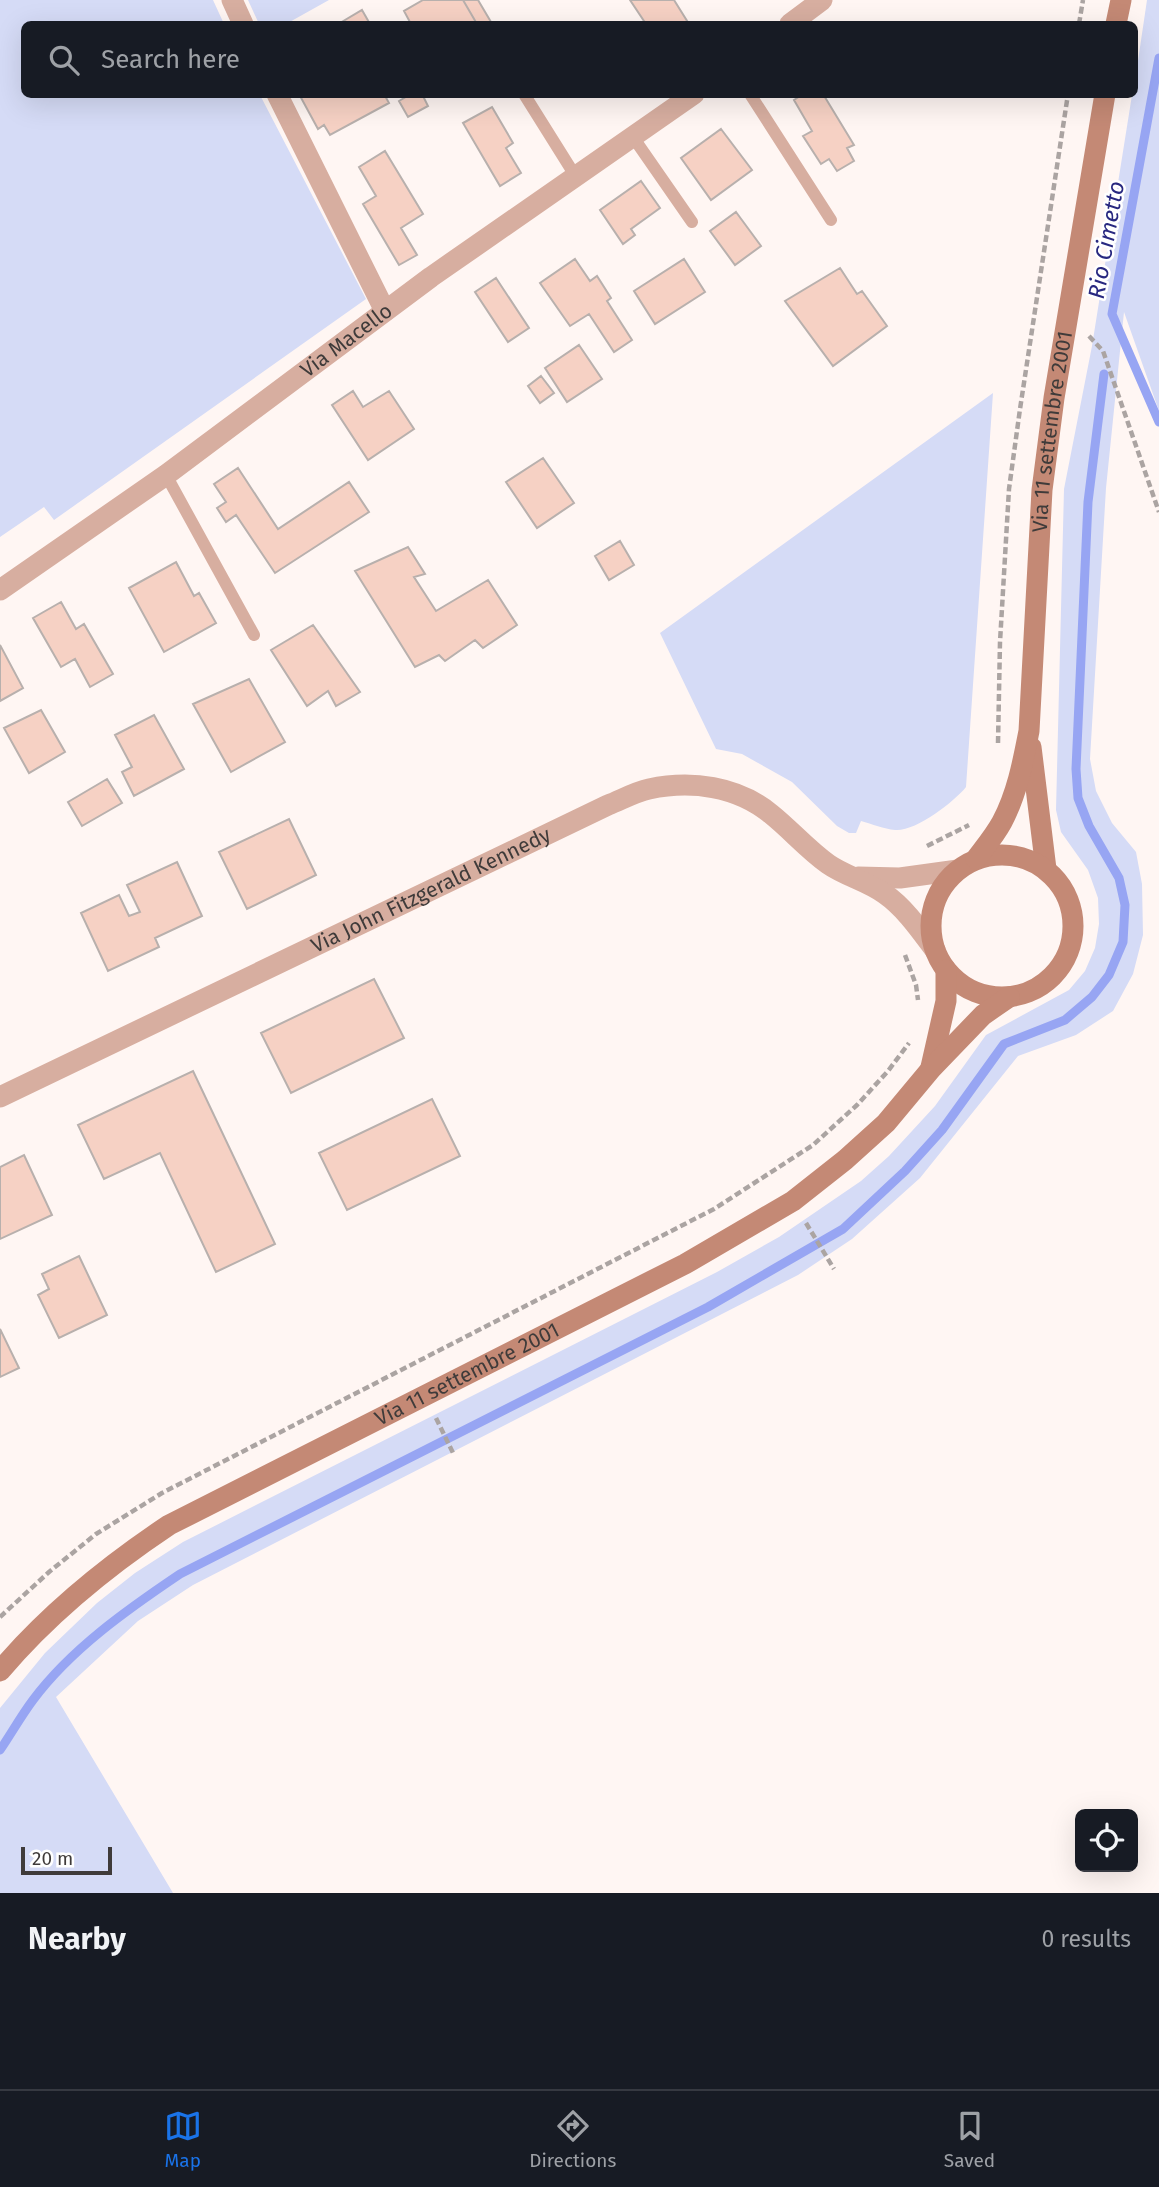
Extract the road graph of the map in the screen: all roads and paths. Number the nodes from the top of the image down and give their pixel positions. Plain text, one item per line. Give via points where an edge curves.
1 (232, 0) edge
2 (822, 0) edge
3 (1083, 0) edge
4 (1121, 0) edge
5 (242, 21) edge
6 (794, 21) edge
7 (1080, 21) edge
8 (1117, 21) edge
9 (279, 98) edge
10 (527, 98) edge
11 (688, 98) edge
12 (753, 98) edge
13 (1067, 98) edge
14 (1104, 98) edge
15 (633, 137) junction
16 (576, 177) junction
17 (831, 220) dead end
18 (692, 222) dead end
19 (385, 311) junction
20 (1068, 312) junction
21 (166, 475) junction
22 (1159, 512) edge
23 (0, 590) edge
24 (254, 635) dead end
25 (1029, 731) junction
26 (998, 747) dead end
27 (972, 823) dead end
28 (926, 847) dead end
29 (967, 864) junction
30 (1046, 869) junction
31 (856, 877) junction
32 (901, 946) dead end
33 (935, 950) junction
34 (946, 970) junction
35 (1009, 997) junction
36 (918, 1007) dead end
37 (912, 1035) dead end
38 (931, 1069) junction
39 (0, 1097) edge
40 (793, 1201) junction
41 (834, 1269) dead end
42 (425, 1395) junction
43 (453, 1455) dead end
44 (0, 1617) edge
45 (0, 1671) edge

1 - 5 street
2 - 6 street
3 - 7 path
4 - 8 main road
9 - 19 street
10 - 16 lane
11 - 15 street, Via Macello
12 - 17 lane
13 - 26 path via 1009,489
14 - 20 main road, Via 11 settembre 2001
15 - 16 street, Via Macello
15 - 18 lane
16 - 19 street, Via Macello
19 - 21 street, Via Macello
20 - 22 path via 1103,351
20 - 25 main road, Via 11 settembre 2001 via 1042,490
21 - 23 street, Via Macello
21 - 24 lane
25 - 29 main road, Via 11 settembre 2001 via 1008,810
25 - 30 main road, Via 11 settembre 2001
27 - 28 path
29 - 30 main road via 994,855 1012,855
29 - 31 street, Via John Fitzgerald Kennedy via 900,878
29 - 33 main road, Via 11 settembre 2001 via 943,886 933,906
30 - 35 main road, Via 11 settembre 2001 via 1070,904 1071,946 1048,981
31 - 33 street, Via John Fitzgerald Kennedy via 886,894
31 - 39 street, Via John Fitzgerald Kennedy via 831,867 770,812 746,798 708,786 646,790
32 - 36 path via 916,985
33 - 34 main road, Via 11 settembre 2001
34 - 35 main road, Via 11 settembre 2001 via 964,986 985,995
34 - 38 main road, Via 11 settembre 2001 via 947,1001
35 - 38 main road, Via 11 settembre 2001 via 983,1015
37 - 44 path via 888,1071 857,1104 813,1145 770,1174 682,1226 162,1493 87,1542
38 - 40 main road, Via 11 settembre 2001 via 886,1123
40 - 41 path
40 - 42 main road, Via 11 settembre 2001 via 685,1264
42 - 43 path
42 - 45 main road, Via 11 settembre 2001 via 159,1531 79,1591

